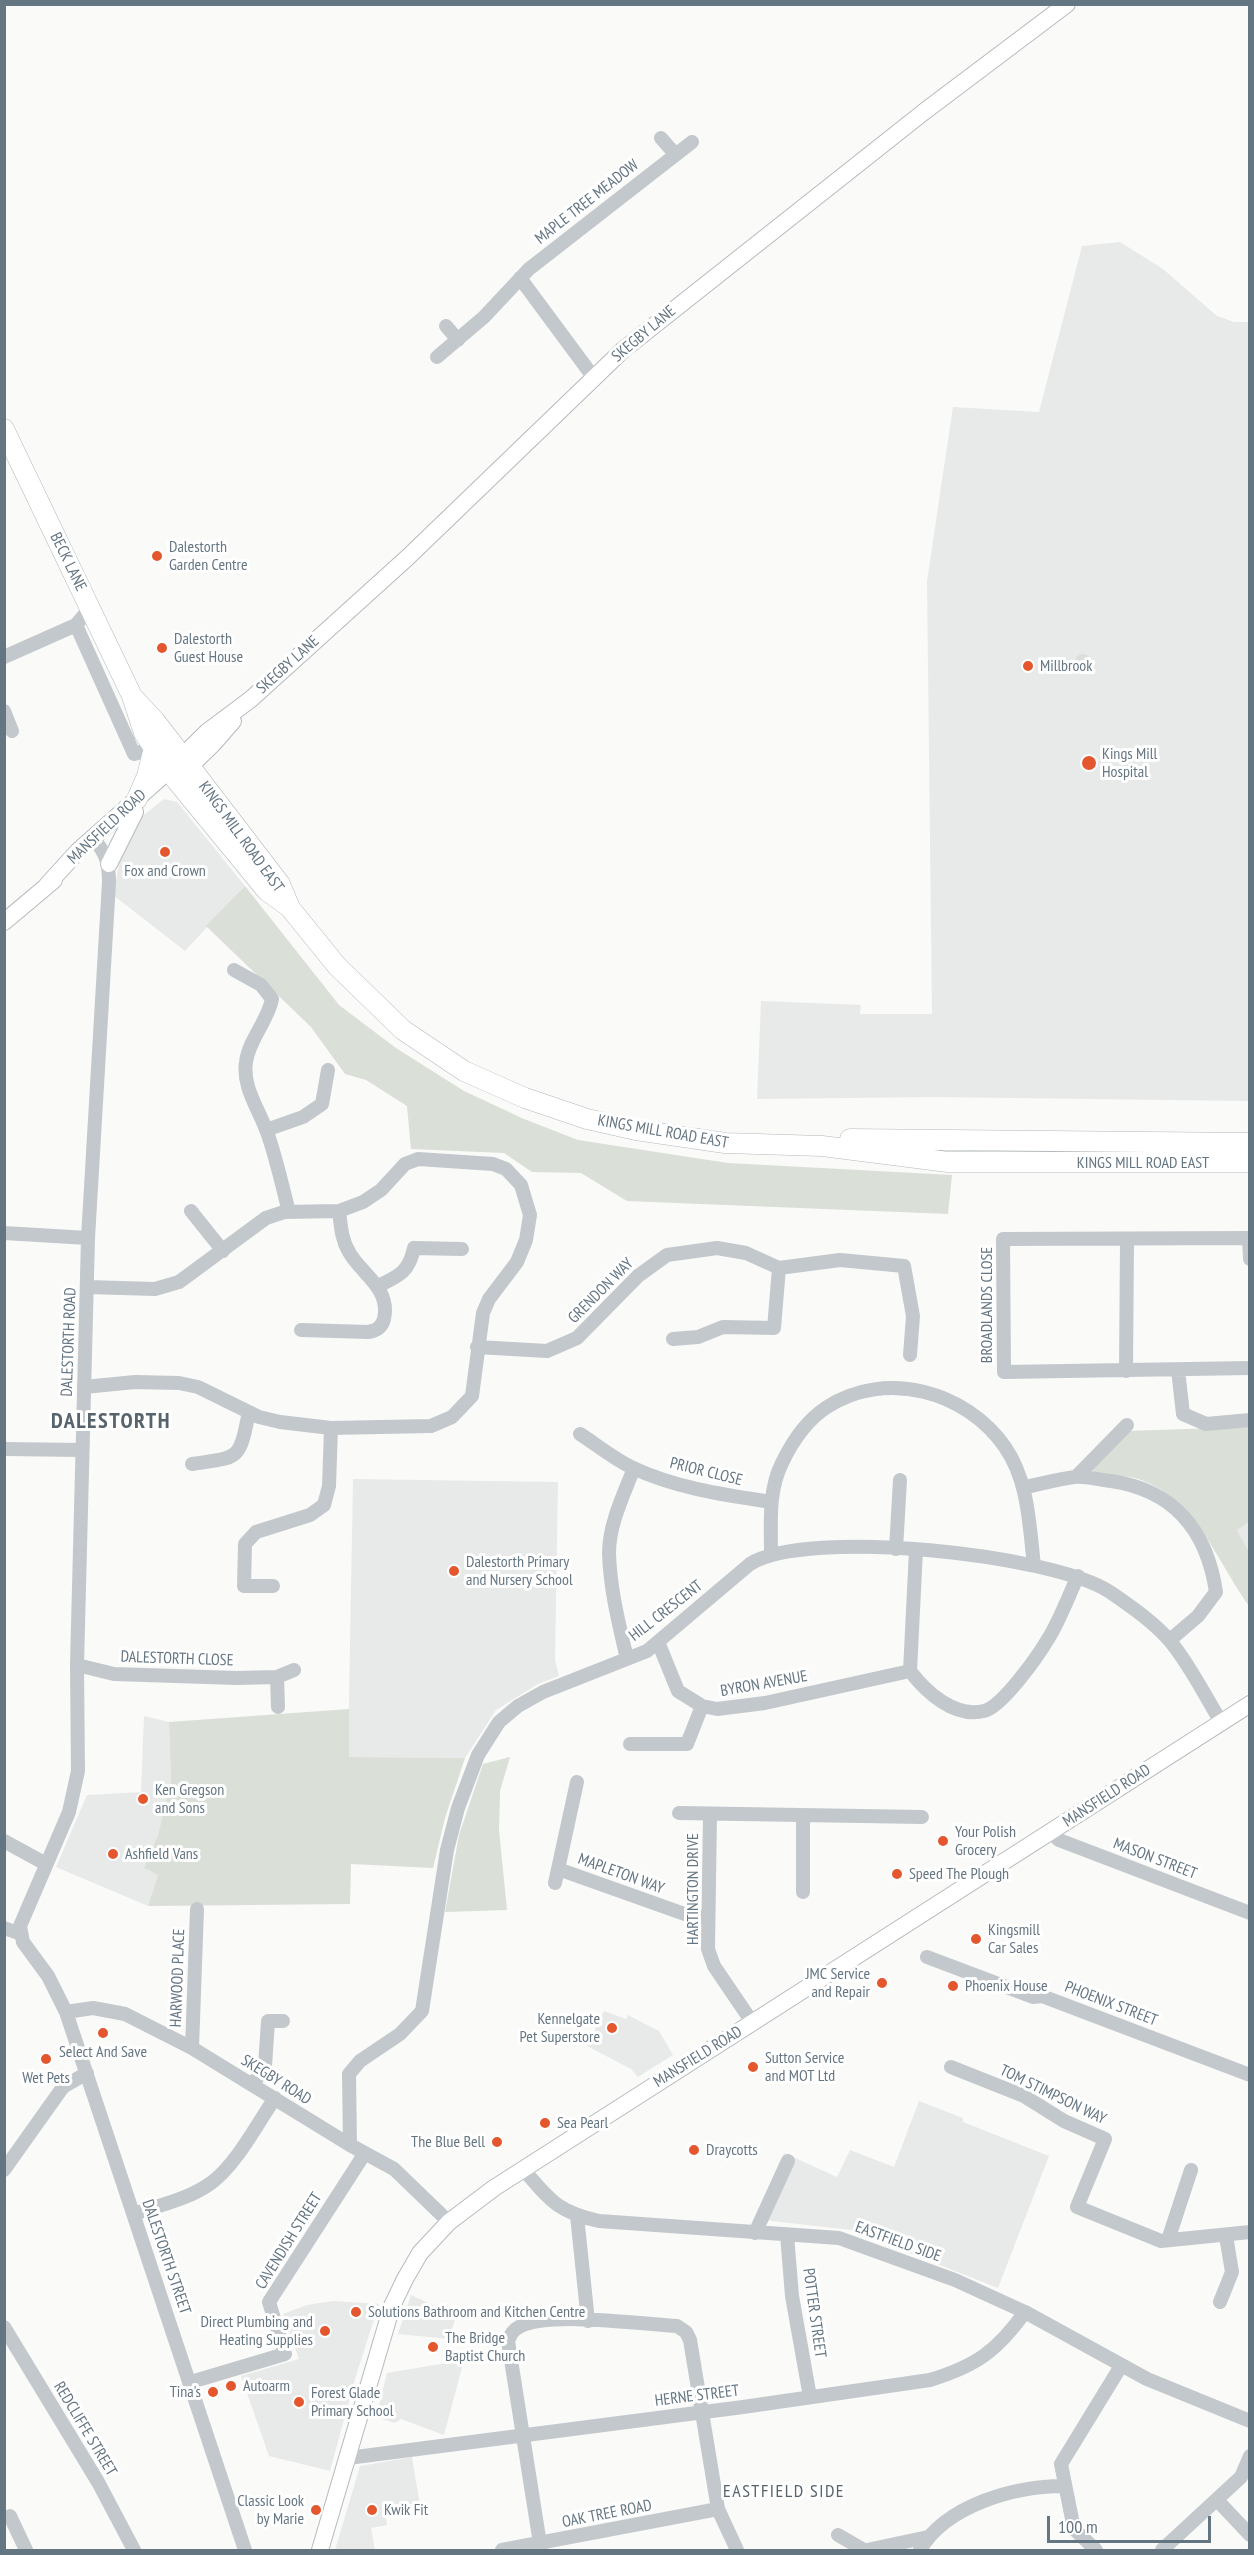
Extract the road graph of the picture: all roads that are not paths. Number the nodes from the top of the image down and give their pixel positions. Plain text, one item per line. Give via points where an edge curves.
1 (1067, 4) edge
2 (662, 138) dead end
3 (692, 142) dead end
4 (675, 154) junction
5 (520, 278) junction
6 (446, 326) dead end
7 (458, 340) junction
8 (437, 357) dead end
9 (594, 378) junction
10 (4, 429) edge
11 (90, 608) junction
12 (76, 625) junction
13 (4, 657) edge
14 (132, 696) junction
15 (4, 711) edge
16 (12, 730) dead end
17 (154, 748) junction
18 (179, 768) junction
19 (136, 806) junction
20 (96, 841) junction
21 (109, 864) junction
22 (4, 922) edge
23 (234, 970) dead end
24 (328, 1070) dead end
25 (266, 1130) junction
26 (1250, 1143) edge
27 (822, 1146) junction
28 (1250, 1162) edge
29 (190, 1211) dead end
30 (339, 1211) junction
31 (289, 1212) junction
32 (4, 1233) edge
33 (88, 1238) junction
34 (1249, 1238) edge
35 (1127, 1240) junction
36 (462, 1250) dead end
37 (223, 1251) junction
38 (1250, 1259) edge
39 (779, 1268) junction
40 (87, 1287) junction
41 (378, 1287) junction
42 (301, 1330) dead end
43 (673, 1339) dead end
44 (477, 1347) junction
45 (910, 1355) dead end
46 (1250, 1368) edge
47 (1178, 1370) junction
48 (1126, 1371) junction
49 (84, 1387) junction
50 (249, 1412) junction
51 (1250, 1420) edge
52 (1127, 1425) dead end
53 (330, 1428) junction
54 (580, 1434) dead end
55 (4, 1449) edge
56 (82, 1450) junction
57 (192, 1464) dead end
58 (634, 1468) junction
59 (1077, 1476) junction
60 (900, 1480) dead end
61 (1025, 1487) junction
62 (771, 1502) junction
63 (896, 1549) junction
64 (916, 1550) junction
65 (771, 1553) junction
66 (1034, 1565) junction
67 (1077, 1576) junction
68 (273, 1586) dead end
69 (1170, 1640) junction
70 (658, 1642) junction
71 (627, 1659) junction
72 (77, 1665) junction
73 (294, 1670) dead end
74 (910, 1671) junction
75 (277, 1677) junction
76 (1250, 1704) edge
77 (702, 1706) junction
78 (278, 1707) dead end
79 (1221, 1722) junction
80 (630, 1744) dead end
81 (577, 1782) dead end
82 (679, 1813) dead end
83 (710, 1814) junction
84 (803, 1816) junction
85 (922, 1817) dead end
86 (1051, 1833) junction
87 (4, 1841) edge
88 (46, 1864) junction
89 (803, 1892) dead end
90 (197, 1909) dead end
91 (1250, 1913) edge
92 (708, 1918) junction
93 (4, 1928) edge
94 (21, 1934) junction
95 (927, 1957) dead end
96 (66, 2012) junction
97 (283, 2021) dead end
98 (752, 2022) junction
99 (192, 2048) junction
100 (951, 2067) dead end
101 (87, 2073) junction
102 (1250, 2074) edge
103 (253, 2084) junction
104 (275, 2098) junction
105 (350, 2145) junction
106 (365, 2153) junction
107 (788, 2161) dead end
108 (523, 2169) junction
109 (4, 2170) edge
110 (1191, 2170) dead end
111 (134, 2214) junction
112 (577, 2216) junction
113 (449, 2222) junction
114 (1250, 2232) edge
115 (755, 2233) junction
116 (787, 2235) junction
117 (1226, 2236) junction
118 (1168, 2240) junction
119 (1220, 2302) dead end
120 (1025, 2312) junction
121 (588, 2321) junction
122 (4, 2326) edge
123 (1121, 2366) junction
124 (191, 2382) junction
125 (810, 2397) junction
126 (703, 2411) junction
127 (1250, 2421) edge
128 (521, 2435) junction
129 (1250, 2456) edge
130 (348, 2458) junction
131 (1245, 2476) edge
132 (1064, 2486) junction
133 (1217, 2500) junction
134 (718, 2509) junction
135 (10, 2516) dead end
136 (838, 2535) dead end
137 (1250, 2535) edge
138 (928, 2537) junction
139 (540, 2547) edge
140 (26, 2550) edge
141 (134, 2550) edge
142 (245, 2550) edge
143 (320, 2550) edge
144 (502, 2550) edge
145 (737, 2550) edge
146 (865, 2550) edge
147 (920, 2550) edge
148 (1096, 2550) edge
149 (1162, 2550) edge

1 - 9 main road, SKEGBY LANE via 662,318
2 - 4 street
3 - 4 street, MAPLE TREE MEADOW
4 - 5 street, MAPLE TREE MEADOW
5 - 7 street, MAPLE TREE MEADOW
5 - 9 street
6 - 7 street
7 - 8 street, MAPLE TREE MEADOW
9 - 18 main road, SKEGBY LANE via 407,558 251,699 207,732
10 - 11 highway, BECK LANE
11 - 12 street
11 - 14 highway, BECK LANE
12 - 13 street
12 - 17 street via 134,754
14 - 17 highway, BECK LANE via 144,733
14 - 18 highway, BECK LANE via 155,721
15 - 16 street
17 - 18 highway, BECK LANE
17 - 19 highway
18 - 19 main road, MANSFIELD ROAD
18 - 27 highway, KINGS MILL ROAD EAST via 280,884 290,908 337,966 403,1030 464,1071 525,1098 636,1130 725,1143
19 - 20 main road, MANSFIELD ROAD
19 - 21 main road
20 - 21 street, DALESTORTH ROAD
20 - 22 main road, MANSFIELD ROAD
21 - 33 street, DALESTORTH ROAD
23 - 25 street via 261,985 272,999 245,1063 246,1083
24 - 25 street via 322,1104 303,1117
25 - 31 street
26 - 27 highway, KINGS MILL ROAD EAST via 850,1139
27 - 28 highway, KINGS MILL ROAD EAST via 948,1162
29 - 37 street
30 - 31 street
30 - 41 street via 348,1250
30 - 44 street via 363,1202 381,1190 405,1164 418,1159 506,1168 521,1185 530,1215 526,1240 517,1262 489,1299
31 - 37 street via 266,1218
32 - 33 street
33 - 40 street, DALESTORTH ROAD
34 - 35 street, BROADLANDS CLOSE
34 - 38 street
35 - 48 street
35 - 48 street, BROADLANDS CLOSE via 1003,1239 1004,1372
36 - 41 street via 414,1248 411,1263 403,1272
37 - 40 street via 179,1282 155,1289
39 - 43 street via 774,1328 723,1327 698,1337
39 - 44 street, GRENDON WAY via 746,1253 717,1248 668,1255 638,1276 567,1344 547,1351
39 - 45 street via 840,1260 904,1266 913,1316
40 - 49 street, DALESTORTH ROAD
41 - 42 street via 386,1311 384,1323 375,1332
44 - 53 street via 472,1396 452,1417 431,1426
46 - 47 street, BROADLANDS CLOSE
47 - 48 street, BROADLANDS CLOSE
47 - 51 street via 1183,1414 1206,1424
49 - 50 street via 179,1383 198,1387
49 - 56 street, DALESTORTH ROAD
50 - 53 street via 280,1422
50 - 57 street via 238,1452 225,1459
52 - 59 street
53 - 68 street via 329,1486 324,1505 310,1515 256,1532 245,1544 244,1586
54 - 58 street, PRIOR CLOSE
55 - 56 street
56 - 72 street, DALESTORTH ROAD
58 - 62 street, PRIOR CLOSE via 712,1494
58 - 71 street via 618,1508 609,1551
59 - 61 street
59 - 69 street via 1129,1484 1155,1493 1181,1512 1194,1531 1211,1563 1216,1592
60 - 63 street
61 - 62 street via 1005,1448 984,1423 953,1400 920,1389 884,1389 854,1394 827,1407 800,1432 780,1465
61 - 66 street
62 - 65 street
63 - 64 street, HILL CRESCENT
63 - 65 street, HILL CRESCENT
64 - 66 street, HILL CRESCENT
64 - 74 street
65 - 70 street, HILL CRESCENT via 750,1564
66 - 67 street, HILL CRESCENT
67 - 69 street, HILL CRESCENT via 1108,1591
67 - 74 street via 1048,1639 1000,1701 986,1711 971,1712 948,1705 934,1697
69 - 79 street, HILL CRESCENT
70 - 71 street, HILL CRESCENT
70 - 77 street, BYRON AVENUE via 678,1691
71 - 105 street, HILL CRESCENT via 518,1706 485,1741 458,1808 447,1850 422,2011 400,2034 360,2061 349,2074
72 - 75 street, DALESTORTH CLOSE via 114,1674
72 - 88 street, DALESTORTH ROAD via 78,1771 69,1812
73 - 75 street, DALESTORTH CLOSE
74 - 77 street, BYRON AVENUE via 765,1703 717,1709
75 - 78 street
76 - 79 main road, MANSFIELD ROAD
77 - 80 street via 687,1744
79 - 86 main road, MANSFIELD ROAD
81 - 92 street, MAPLETON WAY via 557,1876 693,1917
82 - 83 street
83 - 84 street
83 - 92 street, HARTINGTON DRIVE
84 - 85 street
84 - 89 street
86 - 91 street, MASON STREET via 1059,1840
86 - 98 main road, MANSFIELD ROAD
87 - 88 street
88 - 94 street, DALESTORTH ROAD via 26,1909
90 - 99 street, HARWOOD PLACE
92 - 98 street, HARTINGTON DRIVE via 708,1949 714,1966
93 - 94 street
94 - 96 street, DALESTORTH STREET
95 - 102 street, PHOENIX STREET
96 - 99 street, SKEGBY ROAD via 93,2008 125,2014
96 - 101 street, DALESTORTH STREET
97 - 103 street via 267,2021 265,2066
98 - 108 main road, MANSFIELD ROAD
99 - 103 street, SKEGBY ROAD
100 - 118 street, TOM STIMPSON WAY via 1024,2096 1064,2121 1105,2139 1077,2207 1161,2241
101 - 109 street via 63,2087
101 - 111 street, DALESTORTH STREET
103 - 104 street, SKEGBY ROAD
104 - 105 street, SKEGBY ROAD
104 - 111 street via 213,2182 195,2193
105 - 106 street, SKEGBY ROAD
106 - 113 street, SKEGBY ROAD via 394,2169
106 - 124 street, CAVENDISH STREET via 269,2302 285,2354
107 - 115 street
108 - 112 street, EASTFIELD SIDE via 556,2206
108 - 113 main road, MANSFIELD ROAD
110 - 118 street
111 - 124 street, DALESTORTH STREET
112 - 115 street, EASTFIELD SIDE
112 - 121 street
113 - 130 main road, MANSFIELD ROAD via 420,2253 392,2306
114 - 117 street, TOM STIMPSON WAY
115 - 116 street, EASTFIELD SIDE
116 - 120 street, EASTFIELD SIDE via 839,2238 955,2280
116 - 125 street, POTTER STREET via 792,2296
117 - 118 street, TOM STIMPSON WAY
117 - 119 street via 1232,2272
120 - 123 street, EASTFIELD SIDE
120 - 125 street, HERNE STREET via 1005,2340 960,2371 930,2380
121 - 126 street via 677,2326 686,2332
121 - 128 street via 528,2323 512,2332 508,2341
122 - 141 street, REDCLIFFE STREET
123 - 127 street, EASTFIELD SIDE
123 - 132 street via 1061,2464
124 - 142 street, DALESTORTH STREET
125 - 126 street, HERNE STREET
126 - 128 street, HERNE STREET
126 - 134 street
128 - 130 street, HERNE STREET
128 - 139 street
129 - 131 street
130 - 143 main road, MANSFIELD ROAD
131 - 133 street
132 - 138 street via 1003,2493 965,2510
132 - 148 street via 1074,2529
133 - 137 street
133 - 149 street
134 - 139 street, OAK TREE ROAD
134 - 145 street
135 - 140 street
136 - 146 street
138 - 146 street
138 - 147 street
139 - 144 street, OAK TREE ROAD

